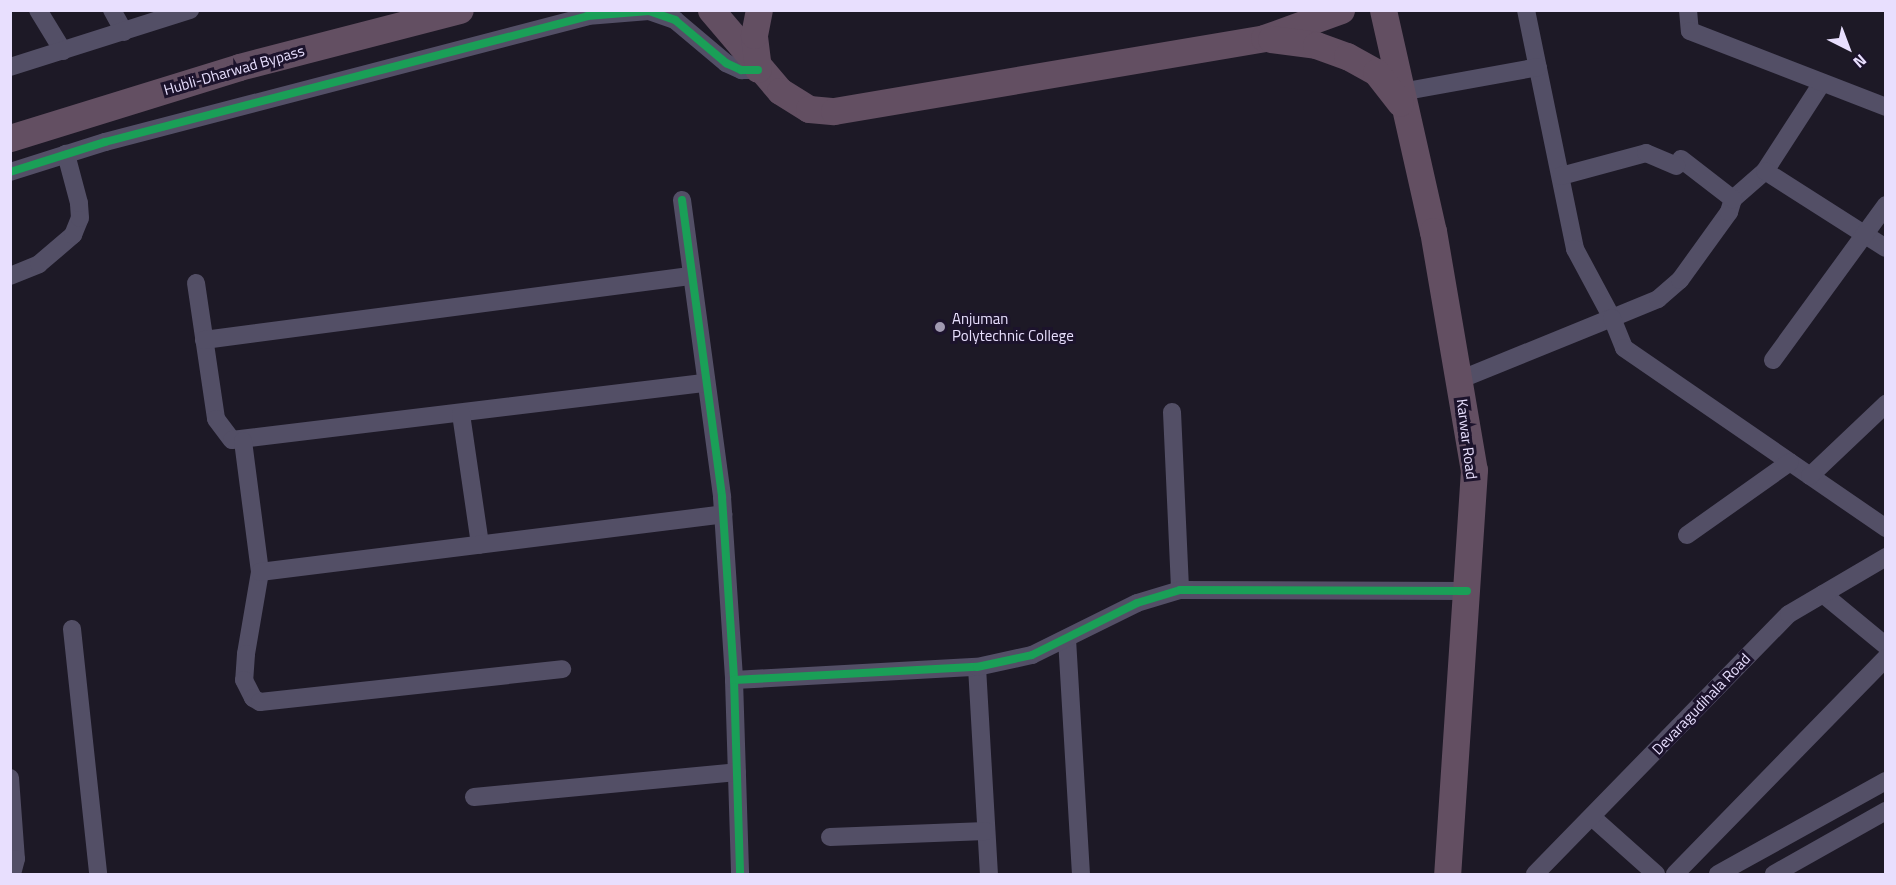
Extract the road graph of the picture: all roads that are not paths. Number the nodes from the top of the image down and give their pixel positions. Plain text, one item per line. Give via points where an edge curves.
1 (38, 10) edge
2 (112, 10) edge
3 (190, 10) edge
4 (460, 10) edge
5 (711, 10) edge
6 (759, 10) edge
7 (1341, 10) edge
8 (1383, 10) edge
9 (1526, 10) edge
10 (1688, 10) edge
11 (124, 32) junction
12 (1264, 38) junction
13 (63, 51) junction
14 (12, 65) edge
15 (1538, 67) junction
16 (758, 70) junction
17 (1822, 83) junction
18 (1403, 104) junction
19 (1886, 107) edge
20 (10, 138) edge
21 (66, 154) junction
22 (1765, 171) junction
23 (10, 172) edge
24 (1561, 176) junction
25 (1733, 199) junction
26 (682, 200) dead end
27 (1886, 205) edge
28 (1865, 234) junction
29 (1886, 248) edge
30 (10, 276) edge
31 (692, 276) junction
32 (196, 283) dead end
33 (1612, 318) junction
34 (204, 340) junction
35 (1773, 360) dead end
36 (1459, 380) junction
37 (706, 383) junction
38 (1886, 405) edge
39 (1172, 412) dead end
40 (461, 414) junction
41 (243, 441) junction
42 (1790, 462) junction
43 (1810, 476) junction
44 (723, 514) junction
45 (1886, 528) edge
46 (1687, 535) dead end
47 (480, 544) junction
48 (1886, 557) edge
49 (260, 573) junction
50 (1180, 590) junction
51 (1467, 591) junction
52 (1823, 594) junction
53 (72, 629) dead end
54 (1083, 631) junction
55 (1886, 646) edge
56 (1886, 658) edge
57 (976, 667) junction
58 (562, 669) dead end
59 (734, 680) junction
60 (737, 772) junction
61 (10, 778) edge
62 (1886, 781) edge
63 (474, 797) dead end
64 (1886, 811) edge
65 (1592, 817) junction
66 (986, 831) junction
67 (830, 837) dead end
68 (12, 874) edge
69 (98, 874) edge
70 (740, 874) edge
71 (988, 874) edge
72 (1081, 874) edge
73 (1447, 874) edge
74 (1535, 874) edge
75 (1656, 874) edge
76 (1675, 874) edge
77 (1718, 874) edge
78 (1774, 874) edge

1 - 13 street
2 - 11 street
3 - 11 street
4 - 20 highway, Hubli-Dharwad Bypass via 239,67
5 - 16 highway
6 - 16 highway via 754,35
7 - 12 highway
8 - 18 highway, Karwar Road
9 - 15 street
10 - 17 street via 1690,30
11 - 13 street
12 - 16 highway via 834,111 809,109 780,91
12 - 18 highway via 1316,45 1376,72
13 - 14 street
15 - 18 street
15 - 24 street
16 - 21 street via 741,70 726,63 675,20 649,11 587,16
17 - 19 street
17 - 22 street
18 - 36 highway, Karwar Road via 1433,231
21 - 23 street
21 - 30 street via 79,203 73,235 39,264
22 - 25 street
22 - 28 street
24 - 25 street via 1646,153 1679,163
24 - 33 street via 1575,249
25 - 33 street via 1729,212 1680,280 1658,299
26 - 31 street
27 - 28 street
28 - 29 street
28 - 35 street
31 - 34 street
31 - 37 street
32 - 34 street
33 - 36 street
33 - 42 street via 1624,348
34 - 41 street via 216,419 232,440
36 - 51 highway, Karwar Road via 1474,470
37 - 40 street
37 - 44 street
38 - 43 street
39 - 50 street
40 - 41 street
40 - 47 street
41 - 49 street
42 - 43 street
42 - 46 street
43 - 45 street
44 - 47 street
44 - 59 street
47 - 49 street
48 - 52 street, Devaragudihala Road
49 - 58 street via 244,680 252,698 260,702
50 - 51 street
50 - 54 street via 1137,603
51 - 73 highway, Karwar Road
52 - 55 street
52 - 65 street, Devaragudihala Road via 1789,614
53 - 69 street
54 - 57 street via 1032,655
54 - 72 street
56 - 76 street
57 - 59 street
57 - 66 street
59 - 60 street
60 - 63 street
60 - 70 street
61 - 68 street via 16,859
62 - 77 street
64 - 78 street
65 - 74 street, Devaragudihala Road
65 - 75 street
66 - 67 street
66 - 71 street

